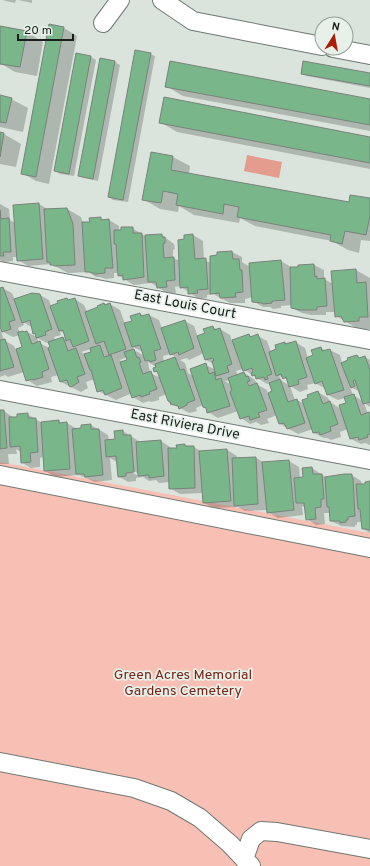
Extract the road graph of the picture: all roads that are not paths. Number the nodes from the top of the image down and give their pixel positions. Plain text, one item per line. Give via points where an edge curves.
1 (120, 0) edge
2 (162, 0) edge
3 (103, 23) dead end
4 (314, 44) edge
5 (354, 52) edge
6 (370, 55) edge
7 (0, 271) edge
8 (370, 340) edge
9 (0, 390) edge
10 (370, 460) edge
11 (0, 475) edge
12 (370, 548) edge
13 (0, 762) edge
14 (370, 849) edge
15 (248, 862) edge

1 - 3 street
2 - 4 street via 193,21
5 - 6 street
7 - 8 street, East Louis Court
9 - 10 street, East Riviera Drive
11 - 12 street
13 - 15 street via 134,788 171,801 200,818
14 - 15 street via 261,831 251,839

